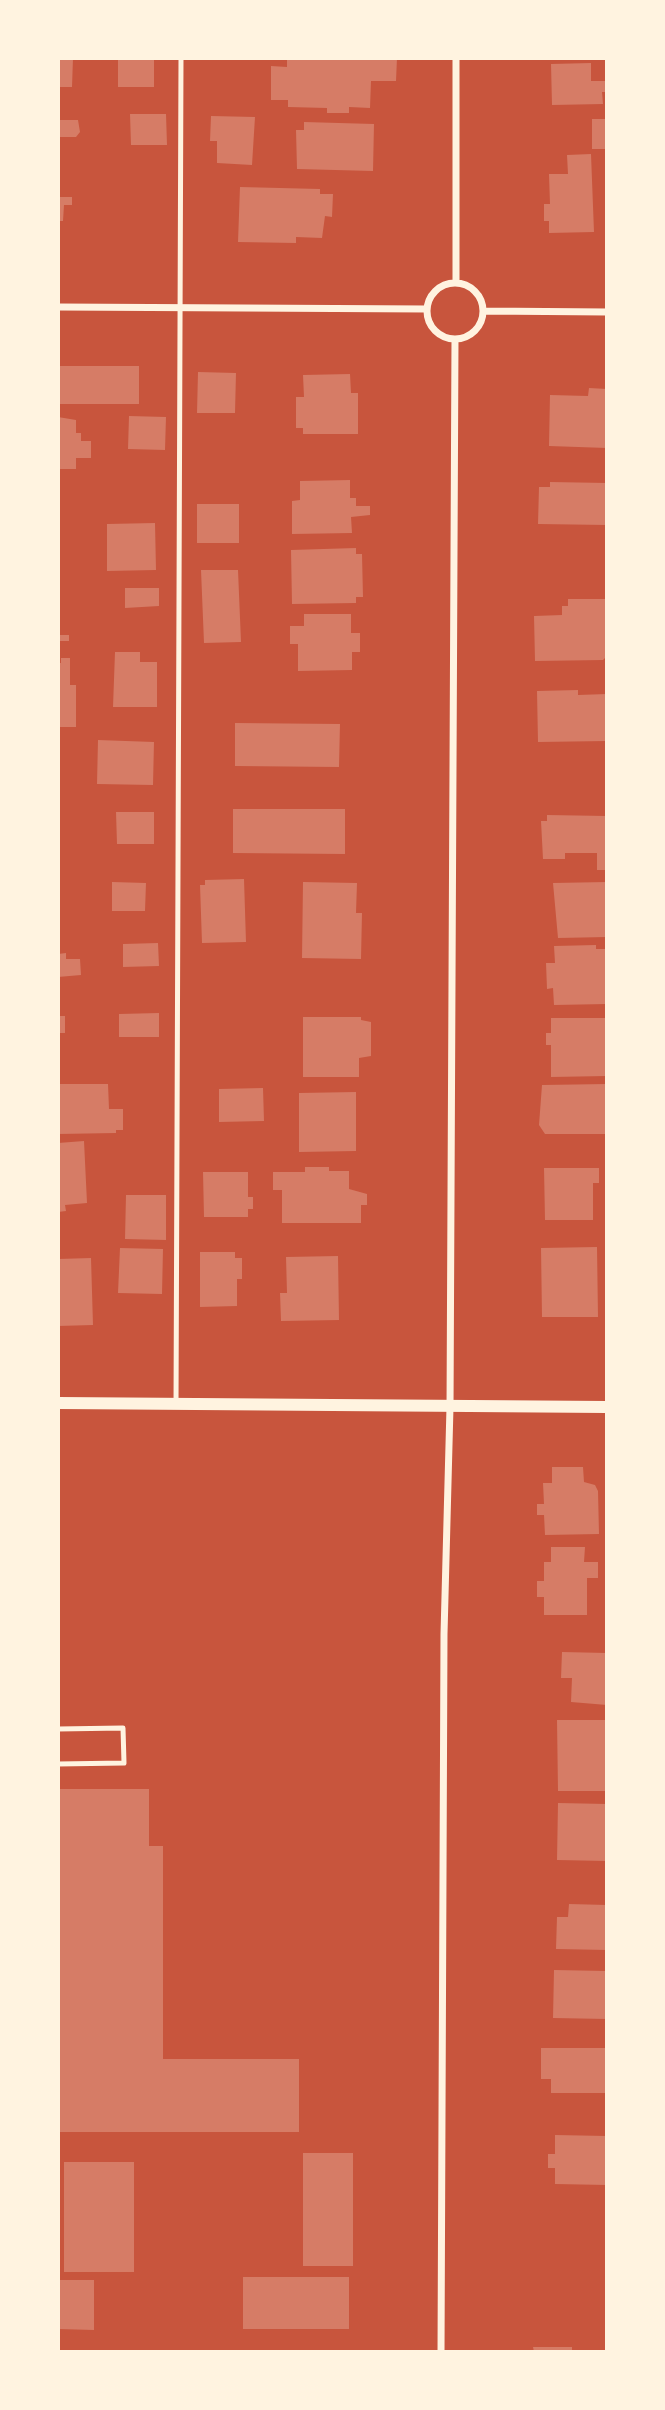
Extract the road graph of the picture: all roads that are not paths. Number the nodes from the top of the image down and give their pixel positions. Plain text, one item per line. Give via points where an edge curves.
1 (181, 58) edge
2 (456, 58) edge
3 (456, 283) junction
4 (58, 307) edge
5 (180, 308) junction
6 (427, 309) junction
7 (484, 311) junction
8 (607, 312) edge
9 (455, 339) junction
10 (58, 1402) edge
11 (176, 1404) junction
12 (450, 1407) junction
13 (607, 1407) edge
14 (58, 1729) edge
15 (58, 1764) edge
16 (442, 2352) edge

1 - 5 lane
2 - 3 street
3 - 6 street via 436,291
3 - 7 street via 479,295
4 - 5 street
5 - 6 street
5 - 11 lane
6 - 9 street via 435,331
7 - 8 street
7 - 9 street via 476,331
9 - 12 street
10 - 11 street
11 - 12 street
12 - 13 street
12 - 16 street via 444,1648
14 - 15 lane via 123,1728 124,1763

